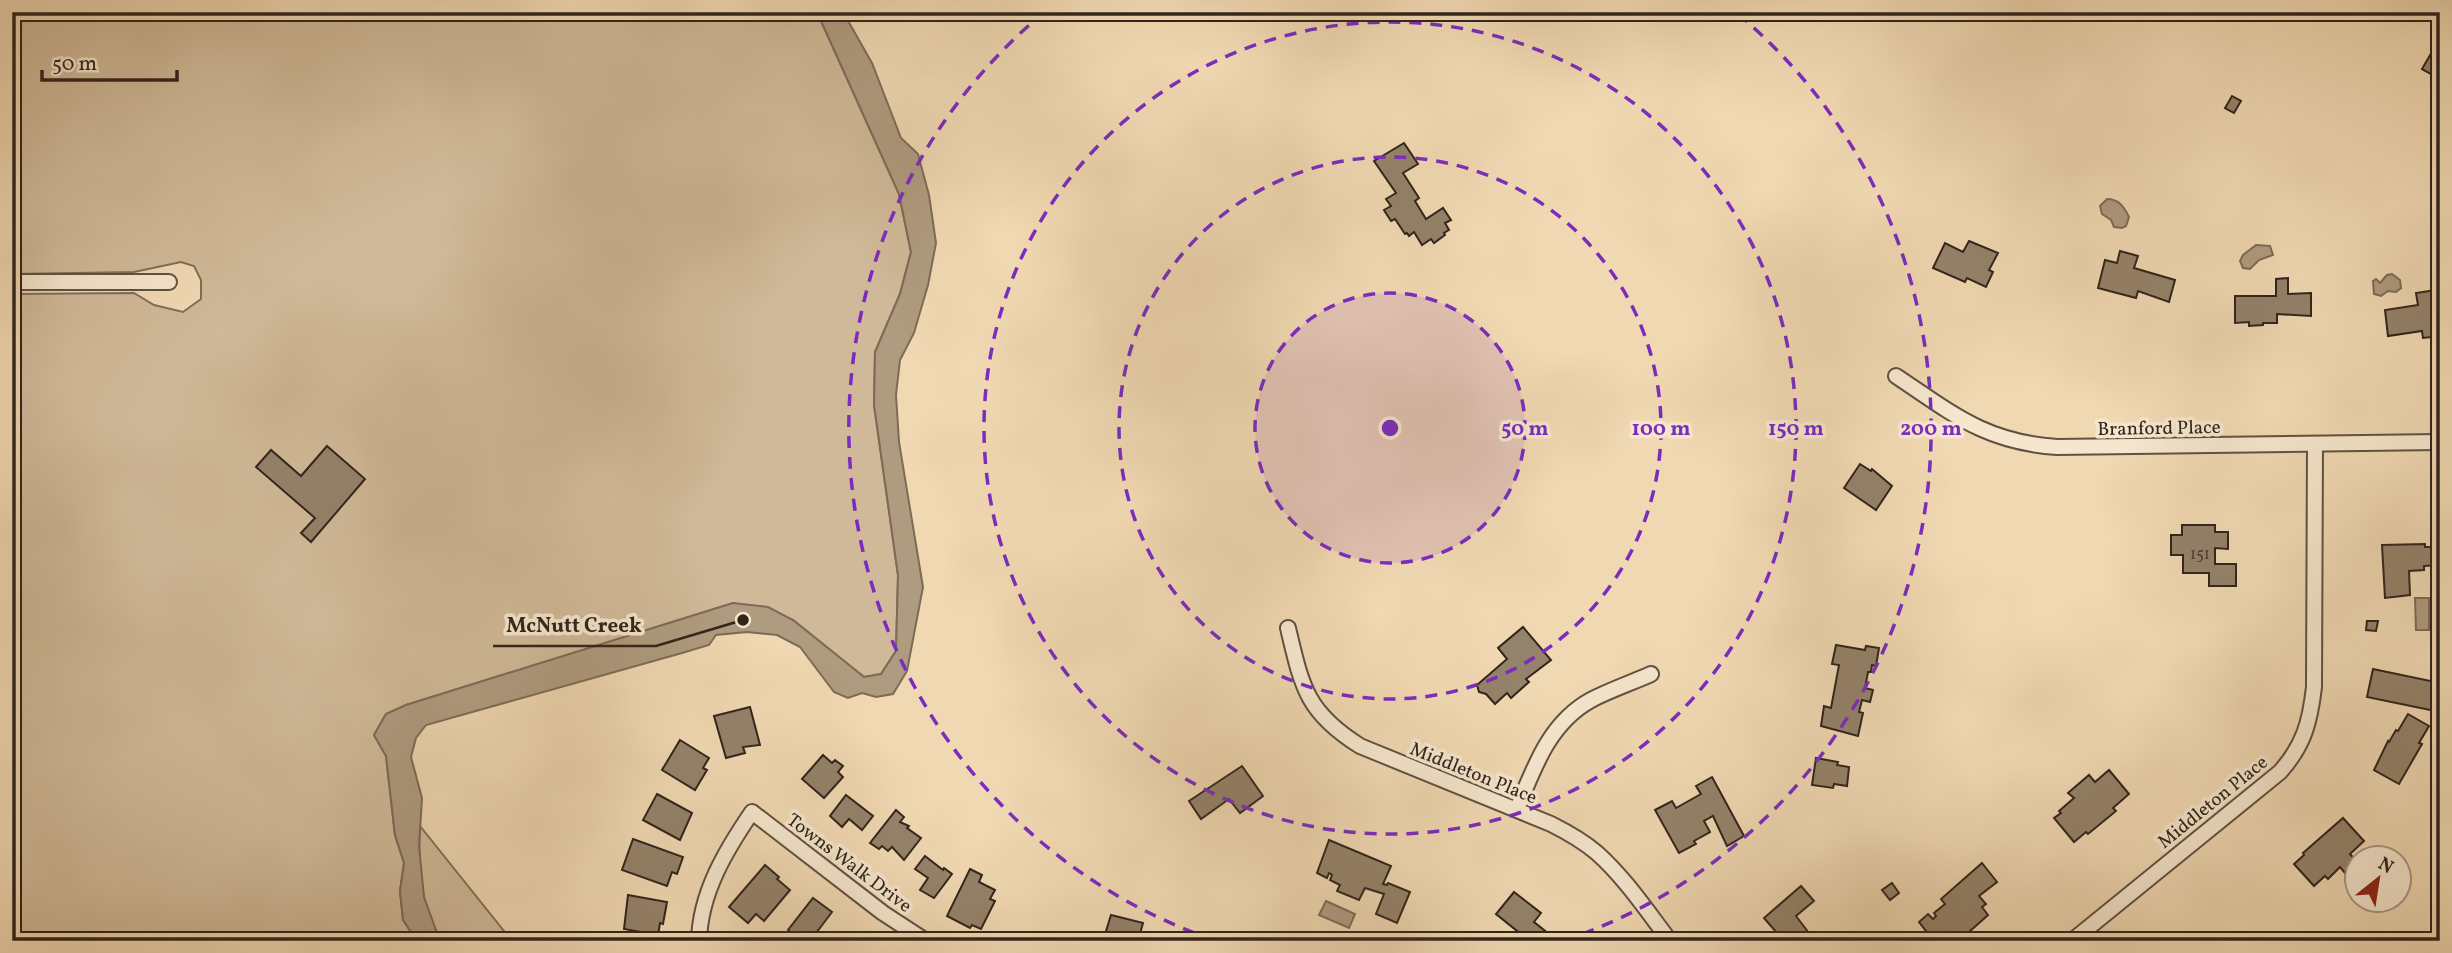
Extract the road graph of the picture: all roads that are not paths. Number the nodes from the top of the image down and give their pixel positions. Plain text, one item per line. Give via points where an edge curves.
1 (12, 282) edge
2 (169, 282) dead end
3 (1896, 376) dead end
4 (2440, 442) edge
5 (2315, 445) junction
6 (1288, 628) dead end
7 (1651, 674) dead end
8 (1517, 810) junction
9 (699, 941) edge
10 (926, 941) edge
11 (1670, 941) edge
12 (2072, 941) edge

1 - 2 street
3 - 5 street, Branford Place via 1972,426 2036,446
4 - 5 street, Branford Place
5 - 12 street, Middleton Place via 2314,687 2311,713 2295,755
6 - 8 street, Middleton Place via 1311,703 1339,733 1360,746
7 - 8 street via 1591,700 1564,721 1538,758
8 - 11 street, Middleton Place via 1576,837 1598,853
9 - 10 street, Towns Walk Drive via 702,911 715,874 752,812

